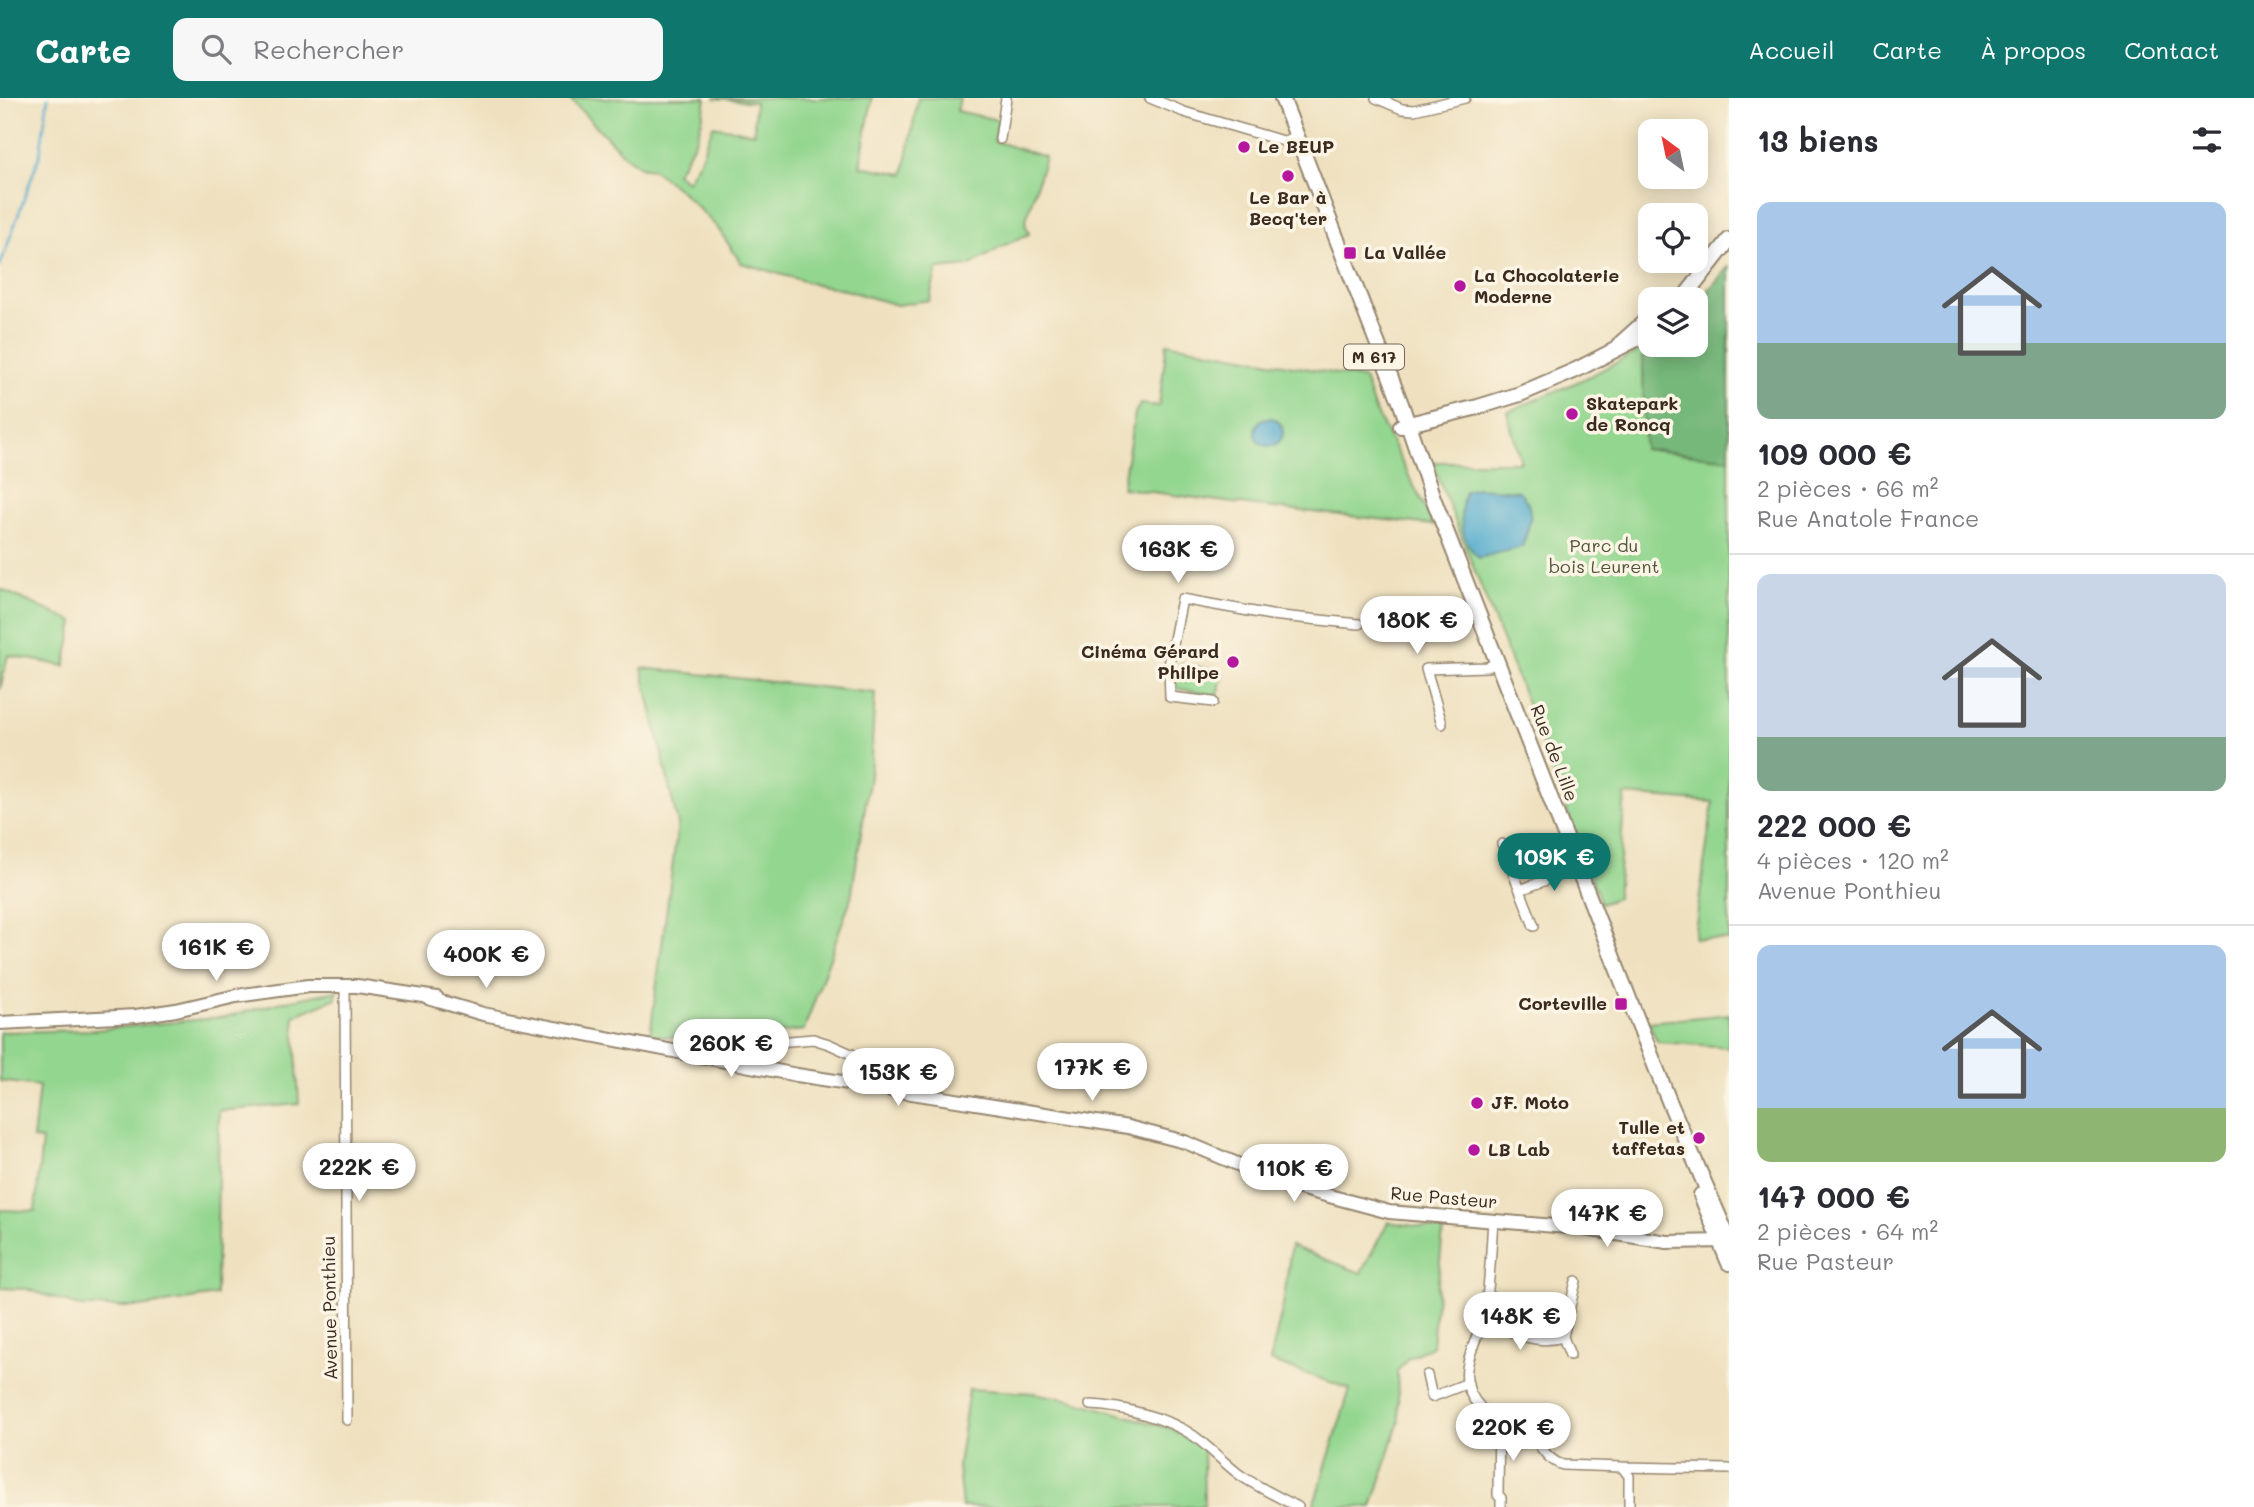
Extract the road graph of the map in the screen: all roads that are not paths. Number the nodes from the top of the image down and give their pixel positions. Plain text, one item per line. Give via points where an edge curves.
1 (1006, 98) edge
2 (1150, 98) edge
3 (1276, 98) edge
4 (1282, 98) edge
5 (1376, 98) edge
6 (1465, 98) edge
7 (1000, 138) dead end
8 (1294, 138) junction
9 (1729, 240) edge
10 (1708, 265) edge
11 (1701, 273) joint
12 (1685, 287) edge
13 (1691, 287) edge
14 (1638, 328) edge
15 (1638, 338) edge
16 (1588, 365) junction
17 (1403, 425) junction
18 (1359, 624) dead end
19 (1498, 663) junction
20 (1213, 702) dead end
21 (1442, 724) dead end
22 (1502, 844) dead end
23 (1578, 868) junction
24 (1520, 890) junction
25 (1534, 926) dead end
26 (345, 986) junction
27 (0, 1023) edge
28 (708, 1057) junction
29 (920, 1095) junction
30 (1493, 1220) junction
31 (1727, 1248) edge
32 (1576, 1281) dead end
33 (1483, 1318) junction
34 (1563, 1337) junction
35 (1570, 1355) dead end
36 (1427, 1375) dead end
37 (1468, 1383) junction
38 (1090, 1405) dead end
39 (1499, 1419) junction
40 (346, 1420) dead end
41 (1622, 1466) junction
42 (1729, 1469) edge
43 (1298, 1507) edge
44 (1501, 1507) edge
45 (1629, 1507) edge

1 - 7 street
2 - 8 street via 1276,139
3 - 8 main road, Rue de Lille / M 617
4 - 8 main road, Rue de Lille / M 617
5 - 6 street via 1414,110
8 - 17 main road, Rue de Lille / M 617
9 - 10 main road
11 - 12 main road
11 - 13 main road
14 - 16 main road
15 - 16 main road
16 - 17 main road via 1504,400
17 - 19 main road, Rue de Lille / M 617
18 - 20 street via 1182,599 1169,665 1170,697
19 - 21 street via 1426,669
19 - 23 main road, Rue de Lille / M 617
22 - 24 street
23 - 24 street
23 - 31 main road, Rue de Lille / M 617 via 1669,1101 1688,1163
24 - 25 street
26 - 27 main road, Rue Pasteur via 264,993 203,1010
26 - 28 main road, Rue Pasteur via 468,1002 537,1023
26 - 40 street, Avenue Ponthieu
28 - 29 main road, Rue Pasteur
28 - 29 street via 729,1046 813,1039 907,1079
29 - 30 main road, Rue Pasteur via 1160,1134 1273,1179 1372,1209
30 - 31 main road, Rue Pasteur
30 - 33 street
32 - 34 street
33 - 34 street via 1538,1341
33 - 37 street via 1468,1356
34 - 35 street
36 - 37 street via 1432,1402
37 - 39 street via 1479,1406
38 - 43 street via 1180,1428 1244,1478
39 - 41 street via 1525,1430 1555,1462
39 - 44 street
41 - 42 street
41 - 45 street via 1629,1476

